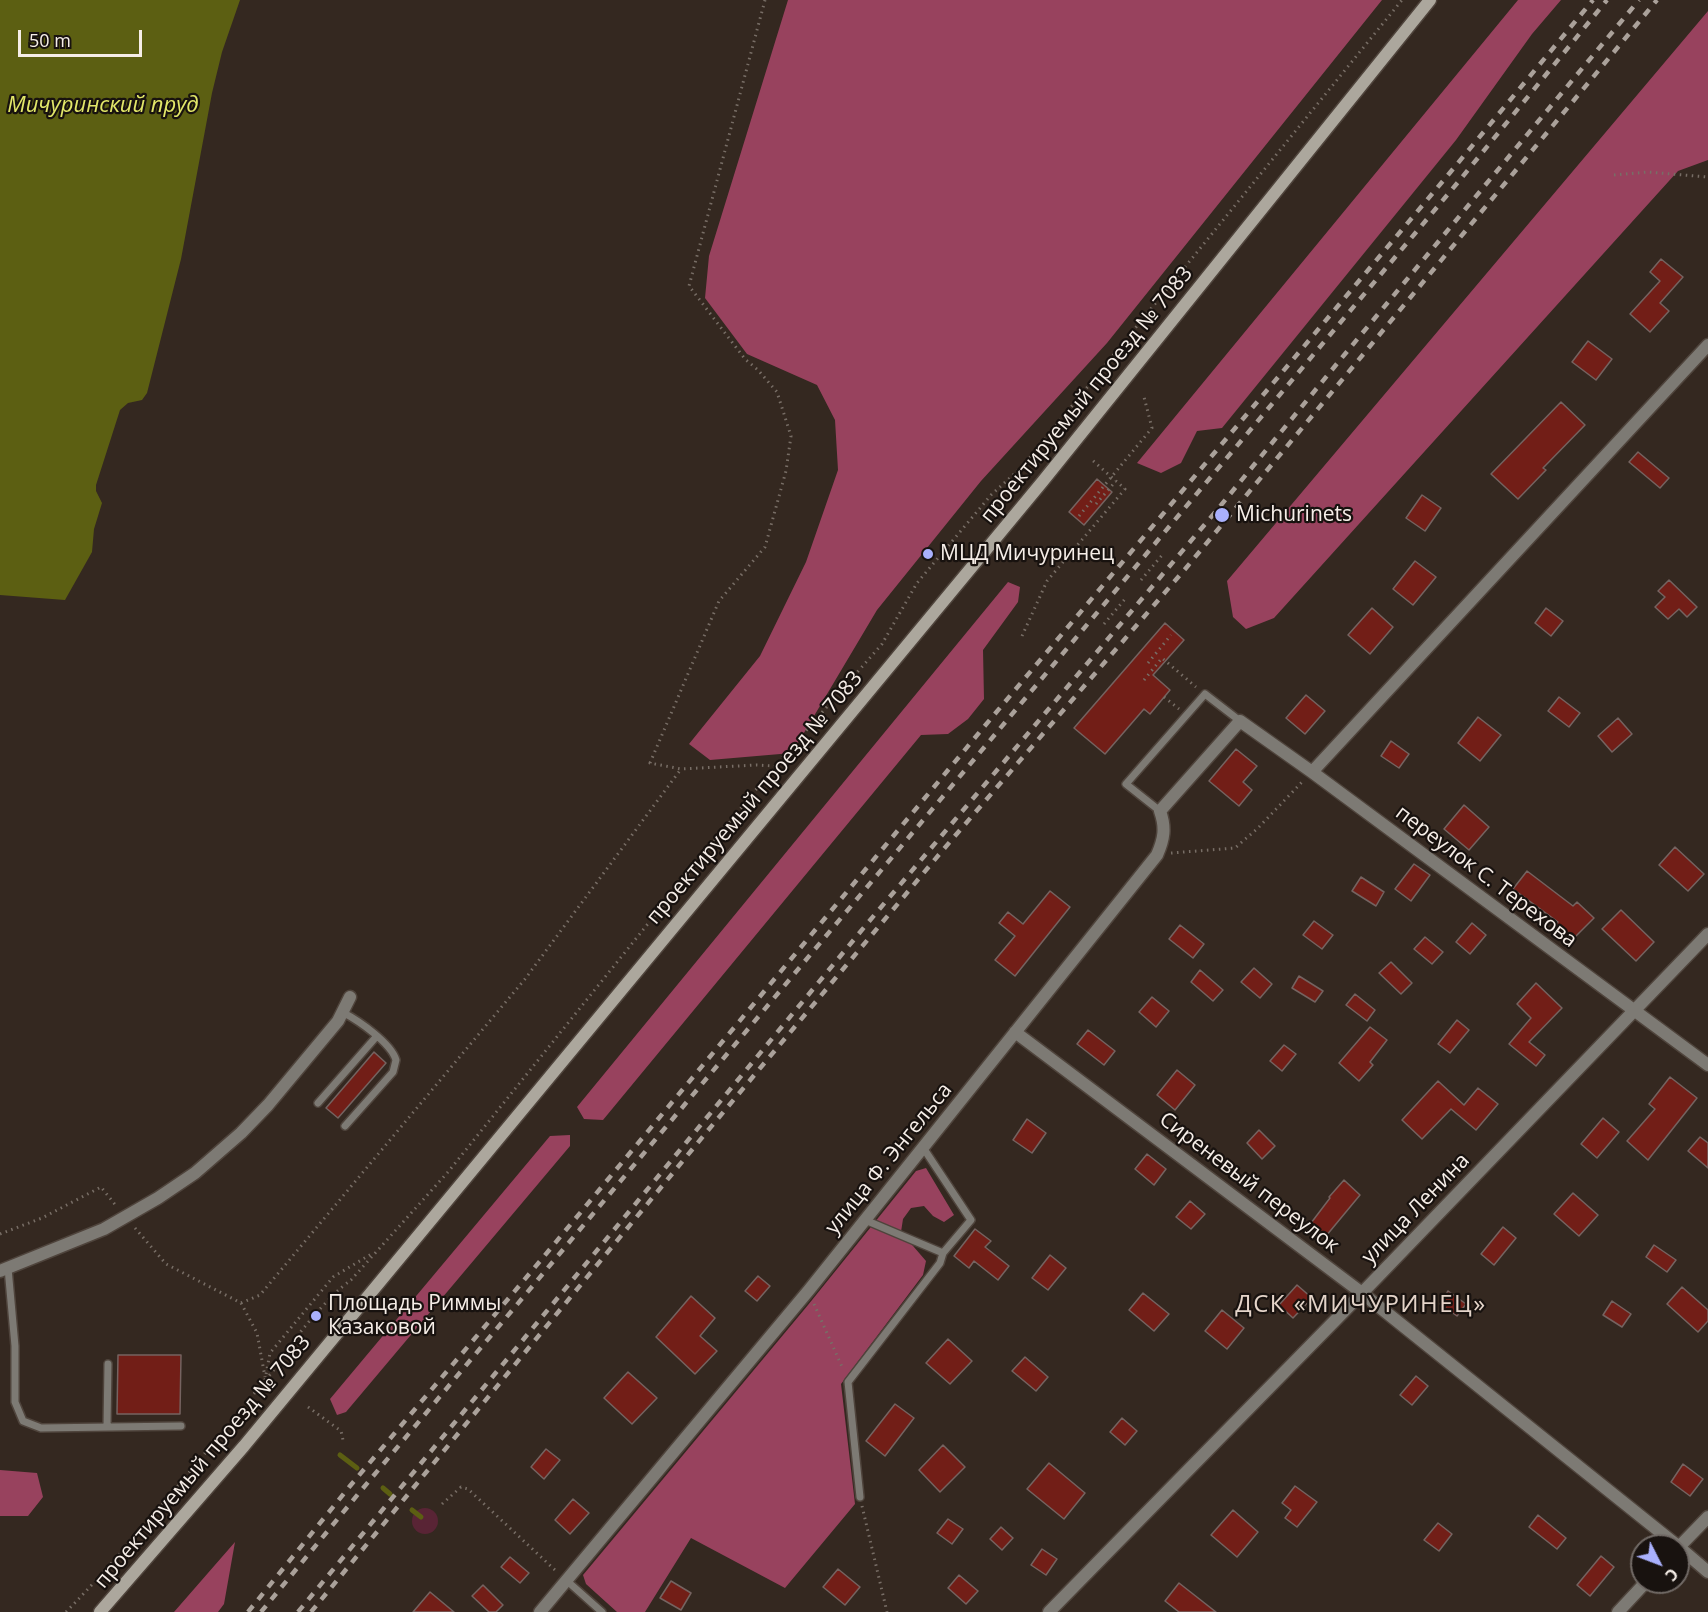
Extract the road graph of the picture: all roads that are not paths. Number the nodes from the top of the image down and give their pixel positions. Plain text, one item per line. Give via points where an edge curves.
1 (1430, 0) edge
2 (1708, 345) edge
3 (1240, 721) junction
4 (1312, 772) junction
5 (1160, 811) junction
6 (1708, 934) edge
7 (350, 997) dead end
8 (1633, 1011) junction
9 (344, 1013) junction
10 (1016, 1032) junction
11 (376, 1037) junction
12 (1708, 1065) edge
13 (318, 1103) dead end
14 (345, 1126) dead end
15 (924, 1149) junction
16 (865, 1220) junction
17 (943, 1253) junction
18 (4, 1269) edge
19 (1362, 1293) junction
20 (108, 1364) dead end
21 (181, 1426) dead end
22 (107, 1427) junction
23 (860, 1497) road end
24 (1708, 1516) edge
25 (1663, 1534) edge
26 (1690, 1535) edge
27 (1690, 1556) edge
28 (1708, 1572) edge
29 (566, 1580) junction
30 (1635, 1594) edge
31 (100, 1612) edge
32 (540, 1612) edge
33 (602, 1612) edge
34 (1049, 1612) edge
35 (1618, 1612) edge

1 - 31 main road, проектируемый проезд № 7083 via 1006,526 252,1437
2 - 4 street
3 - 4 street, переулок С. Терехова
3 - 5 street
3 - 5 lane via 1205,694 1186,715 1126,784
4 - 8 street, переулок С. Терехова
5 - 10 street, улица Ф. Энгельса via 1164,840 1157,855
6 - 8 street, улица Ленина
7 - 9 street
8 - 12 street, переулок С. Терехова
8 - 19 street, улица Ленина
9 - 11 lane
9 - 18 street via 268,1105 195,1173 126,1218
10 - 15 street, улица Ф. Энгельса
10 - 19 street, Сиреневый переулок
11 - 13 lane
11 - 14 lane via 395,1054 396,1065
15 - 16 street, улица Ф. Энгельса
15 - 17 lane via 970,1220
16 - 17 lane
16 - 29 street, улица Ф. Энгельса
17 - 23 lane via 940,1263 848,1382
18 - 22 lane via 15,1346 15,1402 23,1420 41,1428
19 - 25 street, Сиреневый переулок
19 - 34 street, улица Ленина
20 - 22 lane
21 - 22 lane
24 - 26 street
27 - 28 street, Сиреневый переулок
29 - 32 street, улица Ф. Энгельса
29 - 33 lane
30 - 35 street

